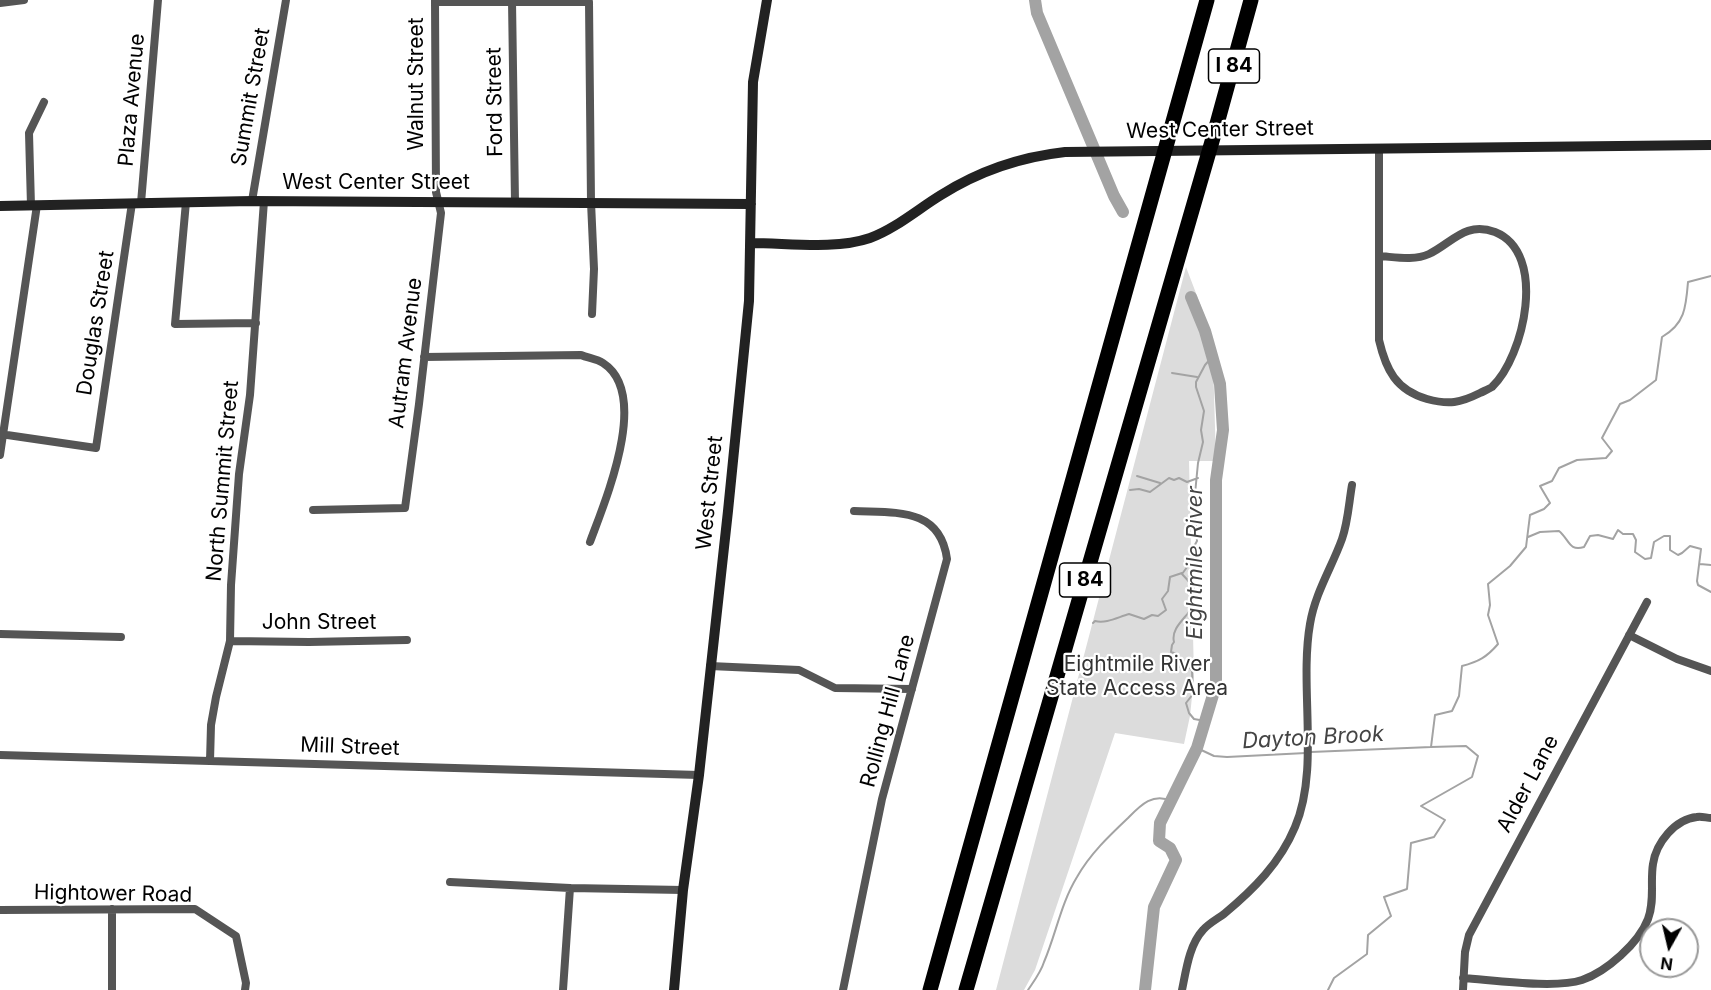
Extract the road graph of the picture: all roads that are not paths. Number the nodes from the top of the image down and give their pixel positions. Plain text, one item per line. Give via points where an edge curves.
1 (24, 0) edge
2 (158, 0) edge
3 (286, 0) edge
4 (767, 0) edge
5 (1207, 0) edge
6 (1251, 0) edge
7 (435, 1) edge
8 (512, 1) edge
9 (0, 3) edge
10 (44, 102) dead end
11 (1711, 146) edge
12 (1379, 148) junction
13 (252, 201) junction
14 (264, 201) junction
15 (186, 202) junction
16 (514, 202) junction
17 (591, 202) junction
18 (137, 203) junction
19 (437, 203) junction
20 (751, 204) junction
21 (34, 205) junction
22 (0, 206) edge
23 (752, 243) junction
24 (1379, 256) junction
25 (592, 314) dead end
26 (256, 323) junction
27 (424, 357) junction
28 (1, 434) edge
29 (0, 455) edge
30 (1352, 485) dead end
31 (313, 510) dead end
32 (854, 511) dead end
33 (590, 542) dead end
34 (1647, 602) dead end
35 (0, 634) edge
36 (1629, 635) junction
37 (121, 637) dead end
38 (408, 640) dead end
39 (230, 641) junction
40 (710, 666) junction
41 (1711, 671) edge
42 (912, 689) junction
43 (0, 755) edge
44 (210, 761) junction
45 (699, 775) junction
46 (1711, 818) edge
47 (450, 882) dead end
48 (570, 888) junction
49 (683, 890) junction
50 (112, 909) junction
51 (0, 910) edge
52 (1463, 978) junction
53 (112, 990) edge
54 (245, 990) edge
55 (564, 990) edge
56 (674, 990) edge
57 (843, 990) edge
58 (930, 990) edge
59 (966, 990) edge
60 (1182, 990) edge
61 (1463, 990) edge

1 - 9 street
2 - 18 street, Plaza Avenue
3 - 13 street, Summit Street
4 - 20 street, West Street via 753,82
5 - 58 highway, I 84
6 - 59 highway, I 84
7 - 8 street
7 - 19 street, Walnut Street
8 - 16 street, Ford Street
8 - 17 street via 589,2
10 - 21 street via 29,133
11 - 12 street, West Center Street
12 - 23 street, West Center Street via 1045,154 1002,164 962,183 872,237 854,242
12 - 24 street
13 - 14 street, West Center Street
13 - 15 street, West Center Street
14 - 19 street, West Center Street
14 - 26 street, North Summit Street
15 - 18 street, West Center Street
15 - 26 street via 174,324
16 - 17 street, West Center Street
16 - 19 street, West Center Street
17 - 20 street, West Center Street
17 - 25 street
18 - 21 street, West Center Street
18 - 28 street, Douglas Street via 96,447
19 - 27 street, Autram Avenue via 441,213
20 - 23 street, West Street
21 - 22 street, West Center Street
21 - 28 street
23 - 40 street, West Street via 742,381
24 - 24 street via 1379,340 1384,363 1398,383 1416,396 1442,403 1463,402 1491,387 1509,365 1525,319 1525,276 1521,257 1511,243 1496,232 1477,229 1460,233 1430,254 1416,258
26 - 39 street, North Summit Street via 239,474
27 - 31 street, Autram Avenue via 405,508
27 - 33 street via 581,356 603,362 615,375 622,387 624,404 618,463
28 - 29 street
30 - 60 street via 1343,537 1310,622 1307,777 1297,825 1258,884 1202,931 1191,953
32 - 42 street, Rolling Hill Lane via 917,516 936,530 946,549 945,570
34 - 36 street, Alder Lane
35 - 37 street
36 - 41 street
36 - 52 street, Alder Lane via 1468,935
38 - 39 street, John Street
39 - 44 street, North Summit Street via 216,697
40 - 42 street via 799,670 835,688
40 - 45 street, West Street
42 - 57 street, Rolling Hill Lane via 882,799
43 - 44 street, Mill Street
44 - 45 street, Mill Street
45 - 49 street, West Street
46 - 52 street via 1696,817 1674,827 1658,845 1648,919 1634,942 1612,964 1582,980 1560,983
47 - 48 street
48 - 49 street
48 - 55 street
49 - 56 street, West Street
50 - 51 street, Hightower Road
50 - 53 street
50 - 54 street, Hightower Road via 195,909 236,936
52 - 61 street, Alder Lane

